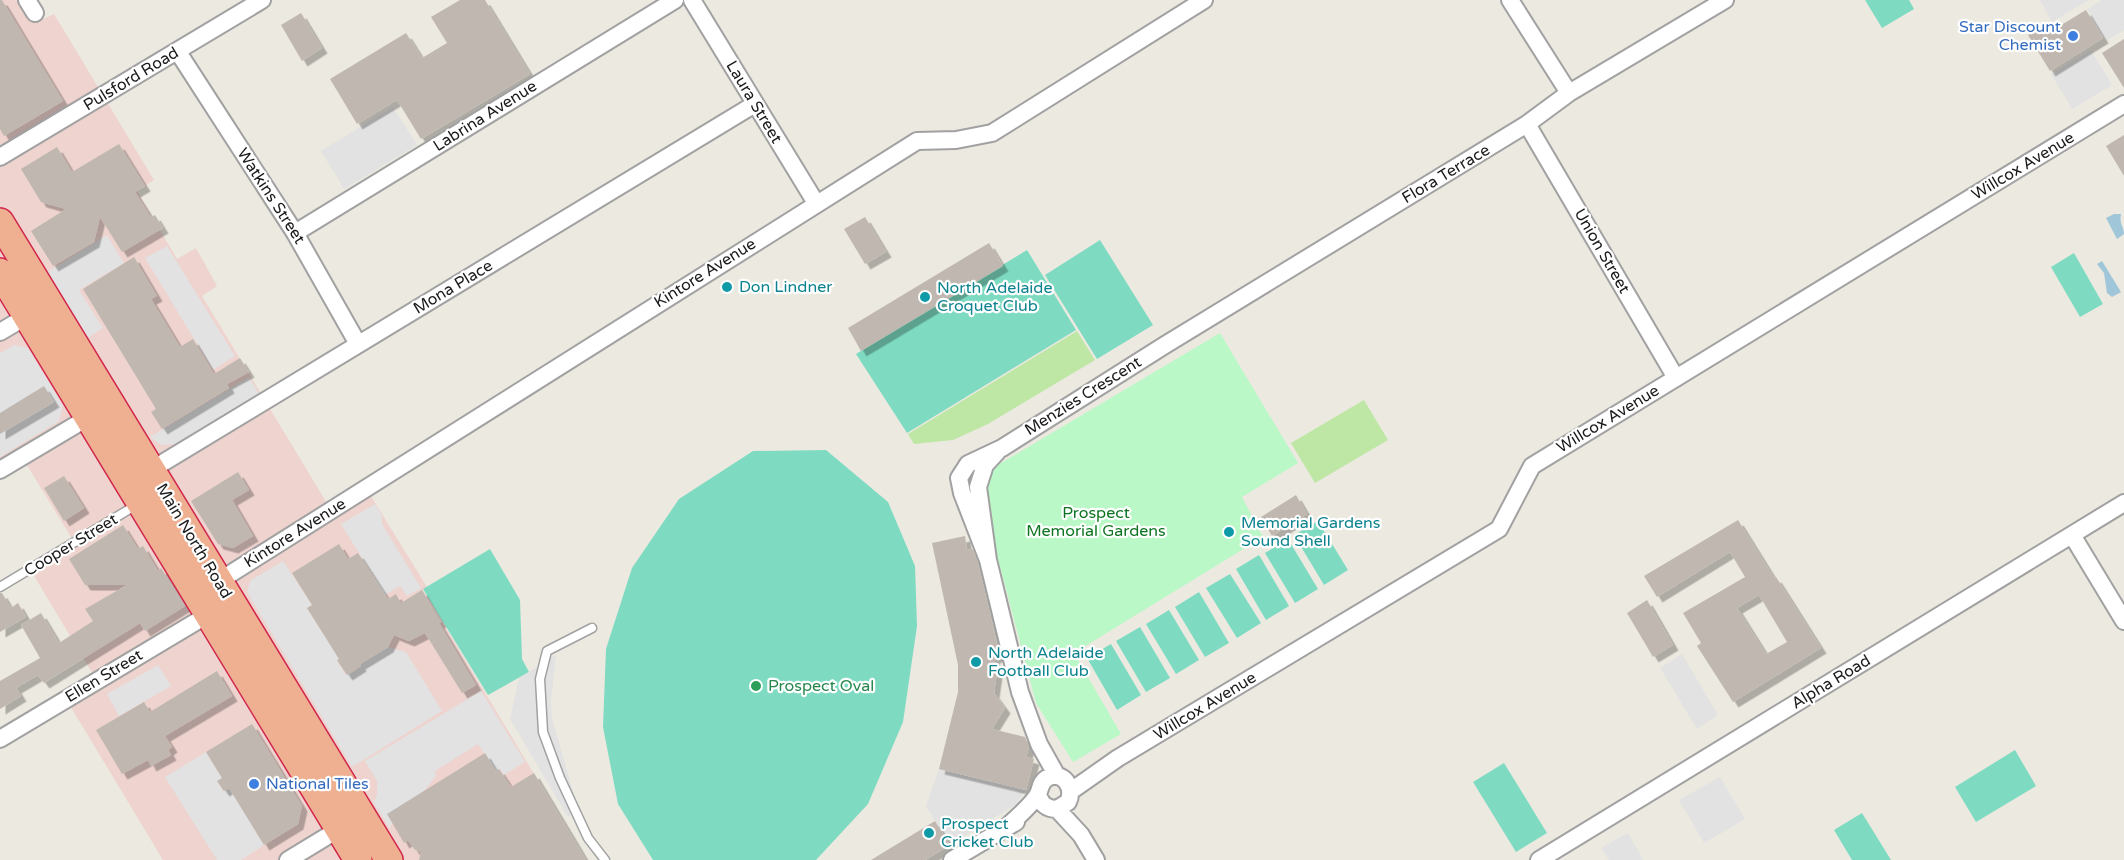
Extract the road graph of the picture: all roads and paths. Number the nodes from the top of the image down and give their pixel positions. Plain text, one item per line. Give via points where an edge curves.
1 (262, 0) edge
2 (675, 0) edge
3 (692, 0) edge
4 (1204, 0) edge
5 (1510, 0) edge
6 (1725, 0) edge
7 (178, 52) junction
8 (1569, 93) junction
9 (755, 104) junction
10 (2124, 104) edge
11 (1527, 124) junction
12 (0, 157) edge
13 (816, 203) junction
14 (0, 222) edge
15 (296, 233) junction
16 (0, 272) edge
17 (38, 309) junction
18 (0, 332) edge
19 (358, 344) junction
20 (1164, 345) joint
21 (1676, 378) junction
22 (100, 410) junction
23 (0, 470) edge
24 (151, 470) junction
25 (141, 502) junction
26 (2124, 503) edge
27 (2072, 535) junction
28 (219, 581) junction
29 (0, 587) edge
30 (209, 614) junction
31 (2124, 621) edge
32 (592, 628) dead end
33 (0, 739) edge
34 (1055, 792) junction
35 (362, 815) junction
36 (339, 829) junction
37 (288, 860) edge
38 (358, 860) edge
39 (389, 860) edge
40 (605, 860) edge
41 (952, 860) edge
42 (1096, 860) edge
43 (1539, 860) edge

1 - 7 street, Pulsford Road
2 - 15 street, Labrina Avenue
3 - 9 street, Laura Street
4 - 13 street, Kintore Avenue via 992,133 956,140 917,141
5 - 8 street
6 - 8 street, Flora Terrace
7 - 12 street, Pulsford Road
7 - 15 street, Watkins Street
8 - 11 street, Flora Terrace
9 - 13 street, Laura Street
9 - 19 street, Mona Place
10 - 21 street, Willcox Avenue
11 - 20 street, Flora Terrace
11 - 21 street, Union Street
13 - 28 street, Kintore Avenue
14 - 17 highway, Main North Road
15 - 19 street, Watkins Street
16 - 17 highway, Main North Road
17 - 18 street
17 - 22 highway, Main North Road
19 - 24 street, Mona Place
20 - 34 street, Menzies Crescent via 1002,448 985,465 978,487 988,560 1020,692
21 - 34 street, Willcox Avenue via 1532,466 1499,529
22 - 23 street
22 - 24 highway, Main North Road
22 - 25 highway, Main North Road
24 - 28 highway, Main North Road
25 - 29 lane, Cooper Street
25 - 30 highway, Main North Road
26 - 27 street, Alpha Road
27 - 31 street
27 - 43 street, Alpha Road
28 - 35 highway, Main North Road
30 - 33 street, Ellen Street
30 - 36 highway, Main North Road
32 - 40 lane via 547,651 540,679 543,732 588,838
34 - 41 street, Willcox Avenue
34 - 42 street
35 - 36 highway
35 - 39 highway, Main North Road
36 - 37 street
36 - 38 highway, Main North Road

